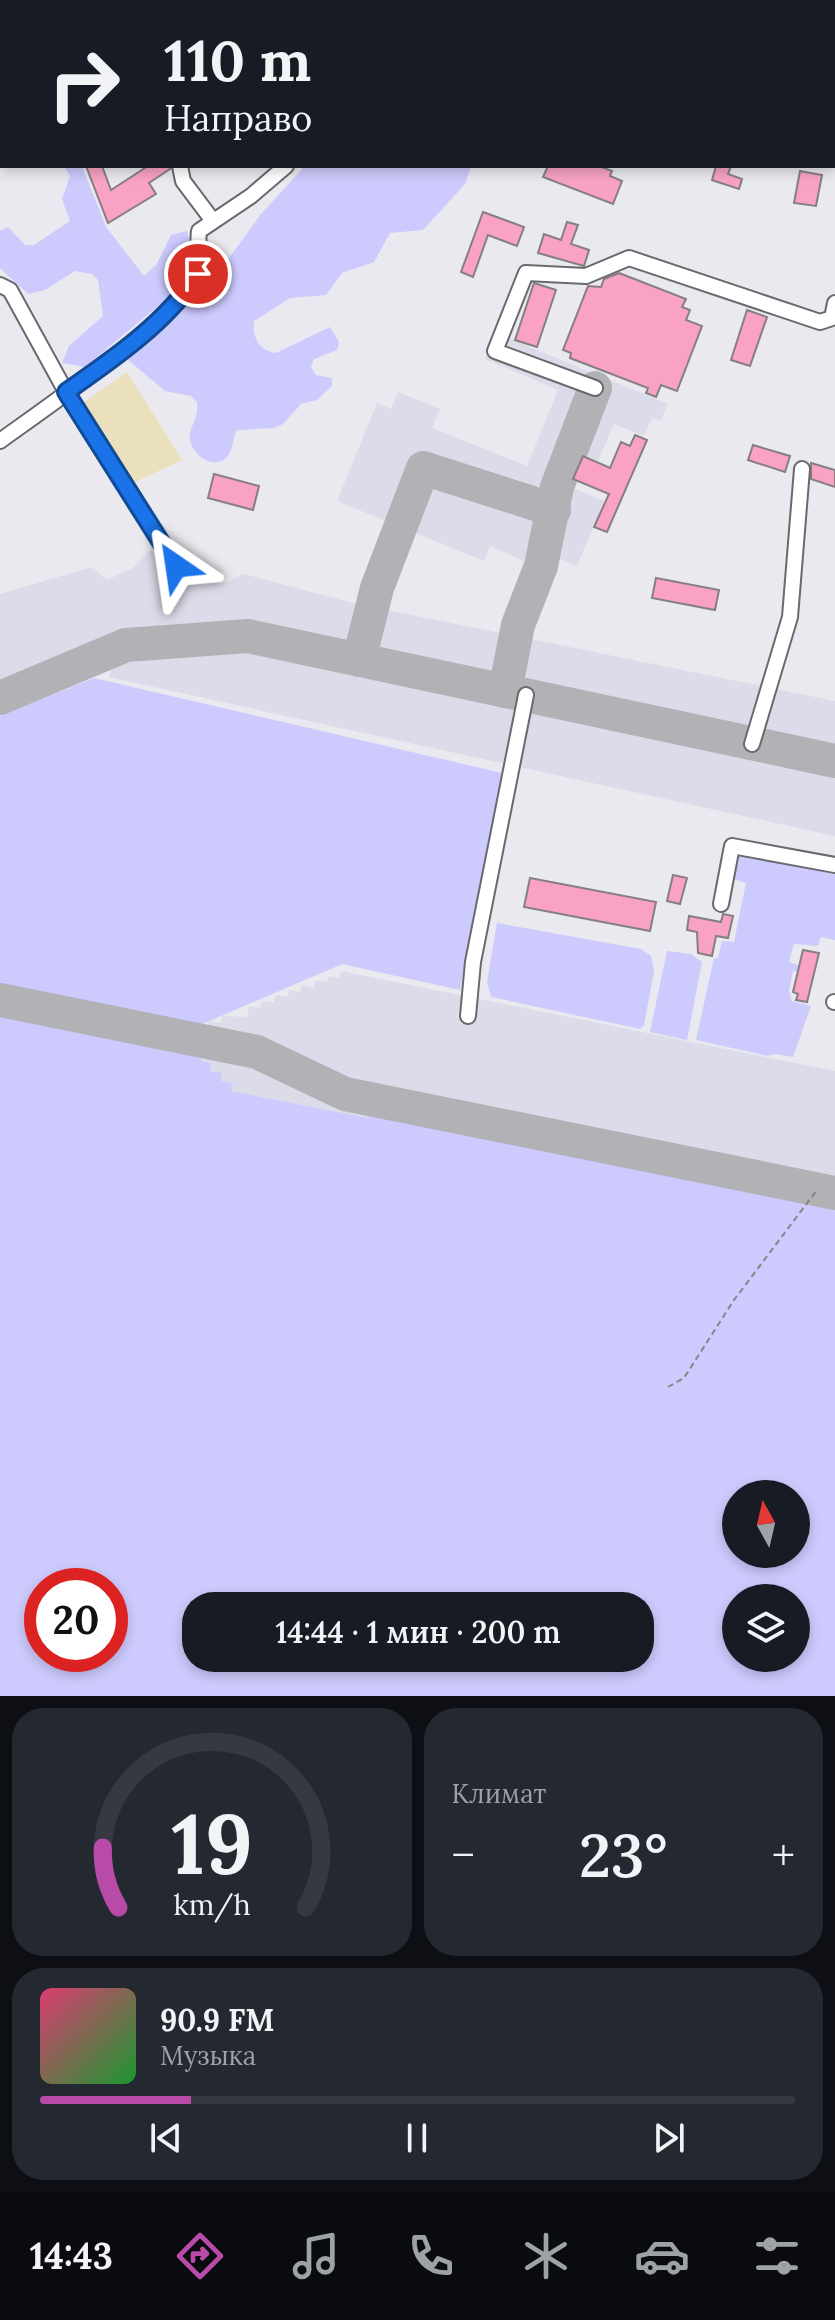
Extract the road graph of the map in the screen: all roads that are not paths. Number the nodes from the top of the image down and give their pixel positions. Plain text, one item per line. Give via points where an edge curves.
1 (180, 168) edge
2 (283, 168) edge
3 (213, 221) junction
4 (0, 285) edge
5 (835, 303) edge
6 (595, 388) dead end
7 (66, 392) junction
8 (0, 441) edge
9 (802, 469) dead end
10 (176, 566) dead end
11 (526, 695) dead end
12 (752, 744) dead end
13 (835, 865) edge
14 (721, 904) dead end
15 (468, 1016) dead end

1 - 3 lane via 183,181
2 - 3 lane
3 - 7 lane via 199,231 198,274 185,294 109,362
4 - 7 lane via 10,290
5 - 6 lane via 832,318 820,322 629,258 586,276 526,273 495,351
7 - 8 lane
7 - 10 lane
9 - 12 lane via 790,617
11 - 15 lane via 473,962
13 - 14 lane via 732,846

